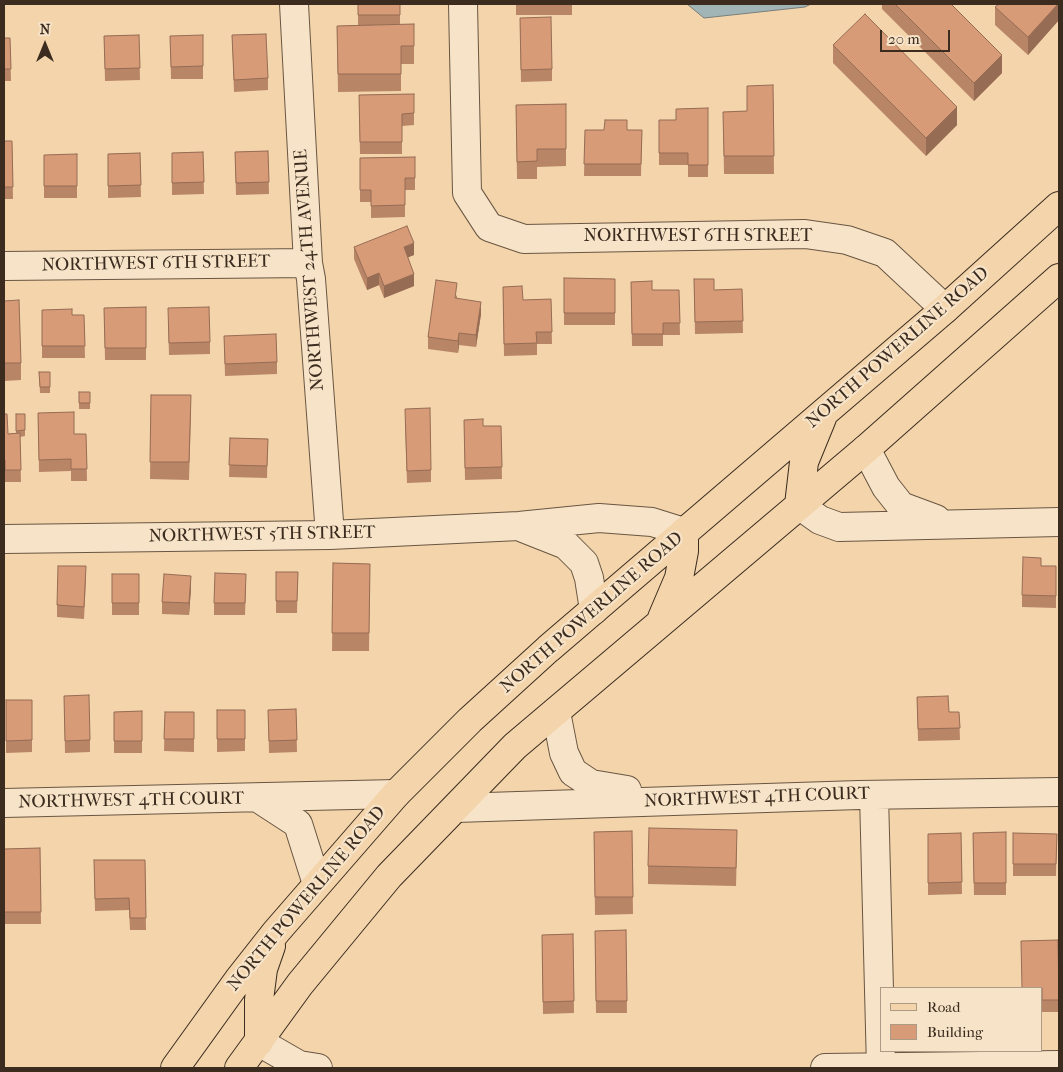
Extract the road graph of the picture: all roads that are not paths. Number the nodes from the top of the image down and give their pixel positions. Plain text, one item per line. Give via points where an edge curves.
1 (294, 4) edge
2 (463, 4) edge
3 (1059, 206) edge
4 (308, 262) junction
5 (4, 266) edge
6 (1059, 278) edge
7 (945, 308) junction
8 (825, 412) junction
9 (866, 449) junction
10 (799, 504) junction
11 (1059, 522) edge
12 (952, 524) junction
13 (519, 526) junction
14 (684, 532) junction
15 (330, 535) junction
16 (4, 539) edge
17 (594, 610) junction
18 (659, 624) junction
19 (556, 712) junction
20 (1059, 792) edge
21 (396, 794) junction
22 (874, 795) junction
23 (258, 798) junction
24 (659, 801) junction
25 (4, 803) edge
26 (456, 808) junction
27 (317, 884) junction
28 (276, 932) junction
29 (880, 1000) edge
30 (259, 1042) junction
31 (882, 1052) edge
32 (1059, 1065) edge
33 (175, 1068) edge
34 (239, 1068) edge
35 (318, 1068) edge
36 (824, 1068) edge
37 (882, 1068) edge

1 - 4 street, NORTHWEST 24TH AVENUE
2 - 7 street, NORTHWEST 6TH STREET via 467,193 489,227 524,238 805,234 847,240 885,253
3 - 7 main road, NORTH POWERLINE ROAD
4 - 5 street, NORTHWEST 6TH STREET
4 - 15 street, NORTHWEST 24TH AVENUE
6 - 9 main road
7 - 8 main road, NORTH POWERLINE ROAD
8 - 10 main road via 804,462
8 - 14 main road, NORTH POWERLINE ROAD
9 - 10 main road
9 - 12 street via 886,487 901,506
10 - 12 street via 820,520 839,527
10 - 18 main road
11 - 12 street
13 - 14 street, NORTHWEST 5TH STREET via 599,518 652,522
13 - 15 street, NORTHWEST 5TH STREET
13 - 17 street, NORTHWEST 5TH STREET via 566,545 584,563
14 - 17 main road, NORTH POWERLINE ROAD
14 - 18 main road via 679,578
15 - 16 street, NORTHWEST 5TH STREET
17 - 21 main road, NORTH POWERLINE ROAD via 470,720
18 - 19 main road
19 - 24 street via 564,753 573,772 591,784 628,790
19 - 26 main road via 515,746
20 - 22 street, NORTHWEST 4TH COURT
21 - 23 street, NORTHWEST 4TH COURT
21 - 27 main road, NORTH POWERLINE ROAD
22 - 24 street, NORTHWEST 4TH COURT
22 - 29 street
23 - 25 street, NORTHWEST 4TH COURT
23 - 27 street, NORTHWEST 4TH COURT via 298,824
24 - 26 street, NORTHWEST 4TH COURT
26 - 30 main road via 388,876 300,984
27 - 28 main road, NORTH POWERLINE ROAD
28 - 30 main road via 263,969
28 - 33 main road, NORTH POWERLINE ROAD
30 - 34 main road
30 - 35 street via 299,1065
31 - 37 street
32 - 37 street
36 - 37 street

